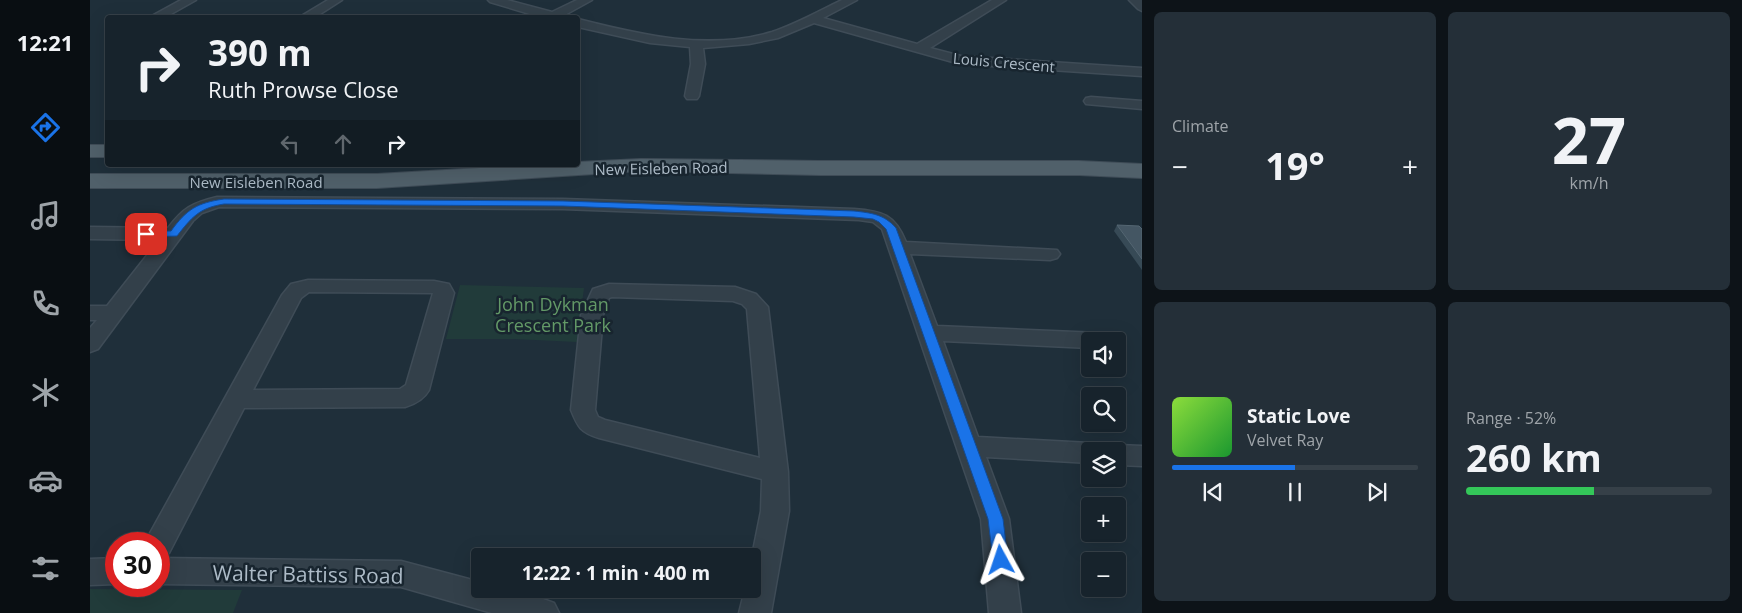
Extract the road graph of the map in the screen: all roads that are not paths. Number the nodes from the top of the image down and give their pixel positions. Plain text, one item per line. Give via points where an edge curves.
1 (190, 0) edge
2 (336, 0) edge
3 (494, 0) edge
4 (586, 0) edge
5 (851, 0) edge
6 (1000, 0) edge
7 (1135, 0) edge
8 (1142, 8) edge
9 (160, 15) edge
10 (309, 15) edge
11 (547, 15) edge
12 (558, 15) edge
13 (812, 18) junction
14 (580, 23) edge
15 (696, 44) junction
16 (918, 48) junction
17 (1092, 68) junction
18 (1142, 72) edge
19 (692, 96) dead end
20 (1091, 101) dead end
21 (1118, 103) junction
22 (1142, 105) edge
23 (90, 151) edge
24 (105, 151) edge
25 (580, 154) edge
26 (1142, 159) edge
27 (1142, 171) edge
28 (90, 181) edge
29 (90, 233) edge
30 (174, 234) junction
31 (898, 248) junction
32 (1050, 254) dead end
33 (90, 313) edge
34 (113, 314) junction
35 (929, 333) junction
36 (1081, 340) edge
37 (90, 344) edge
38 (235, 399) junction
39 (969, 446) junction
40 (1081, 452) edge
41 (1126, 455) edge
42 (1142, 456) edge
43 (775, 472) junction
44 (165, 532) edge
45 (170, 571) edge
46 (90, 572) edge
47 (105, 572) edge
48 (543, 613) edge
49 (755, 613) edge
50 (1005, 613) edge

1 - 9 street
2 - 10 street
3 - 11 street
4 - 12 street
5 - 13 street
6 - 16 street
7 - 8 street
13 - 15 street via 774,34 741,41
13 - 16 street, Louis Crescent
14 - 15 street via 647,40
15 - 19 street via 698,64
16 - 17 street, Louis Crescent via 960,60
17 - 18 street, Louis Crescent
17 - 21 street
20 - 21 street
21 - 22 street
23 - 24 main road
25 - 26 main road, New Eisleben Road
27 - 28 main road, New Eisleben Road via 641,165 377,181
29 - 30 street
30 - 31 street via 196,209 224,202 563,204 867,215 888,224
30 - 34 street
31 - 32 street
31 - 35 street
33 - 34 street
34 - 37 street
35 - 36 street
35 - 39 street
38 - 38 street via 298,289 308,286 442,289 444,293 417,390 405,398
38 - 44 street
39 - 40 street
39 - 50 street via 998,531
41 - 42 street
43 - 43 street via 589,423 583,410 592,315 600,294 609,290 728,294 742,296 754,303 759,312
43 - 49 street via 775,511
45 - 48 street, Walter Battiss Road via 401,574
46 - 47 street

